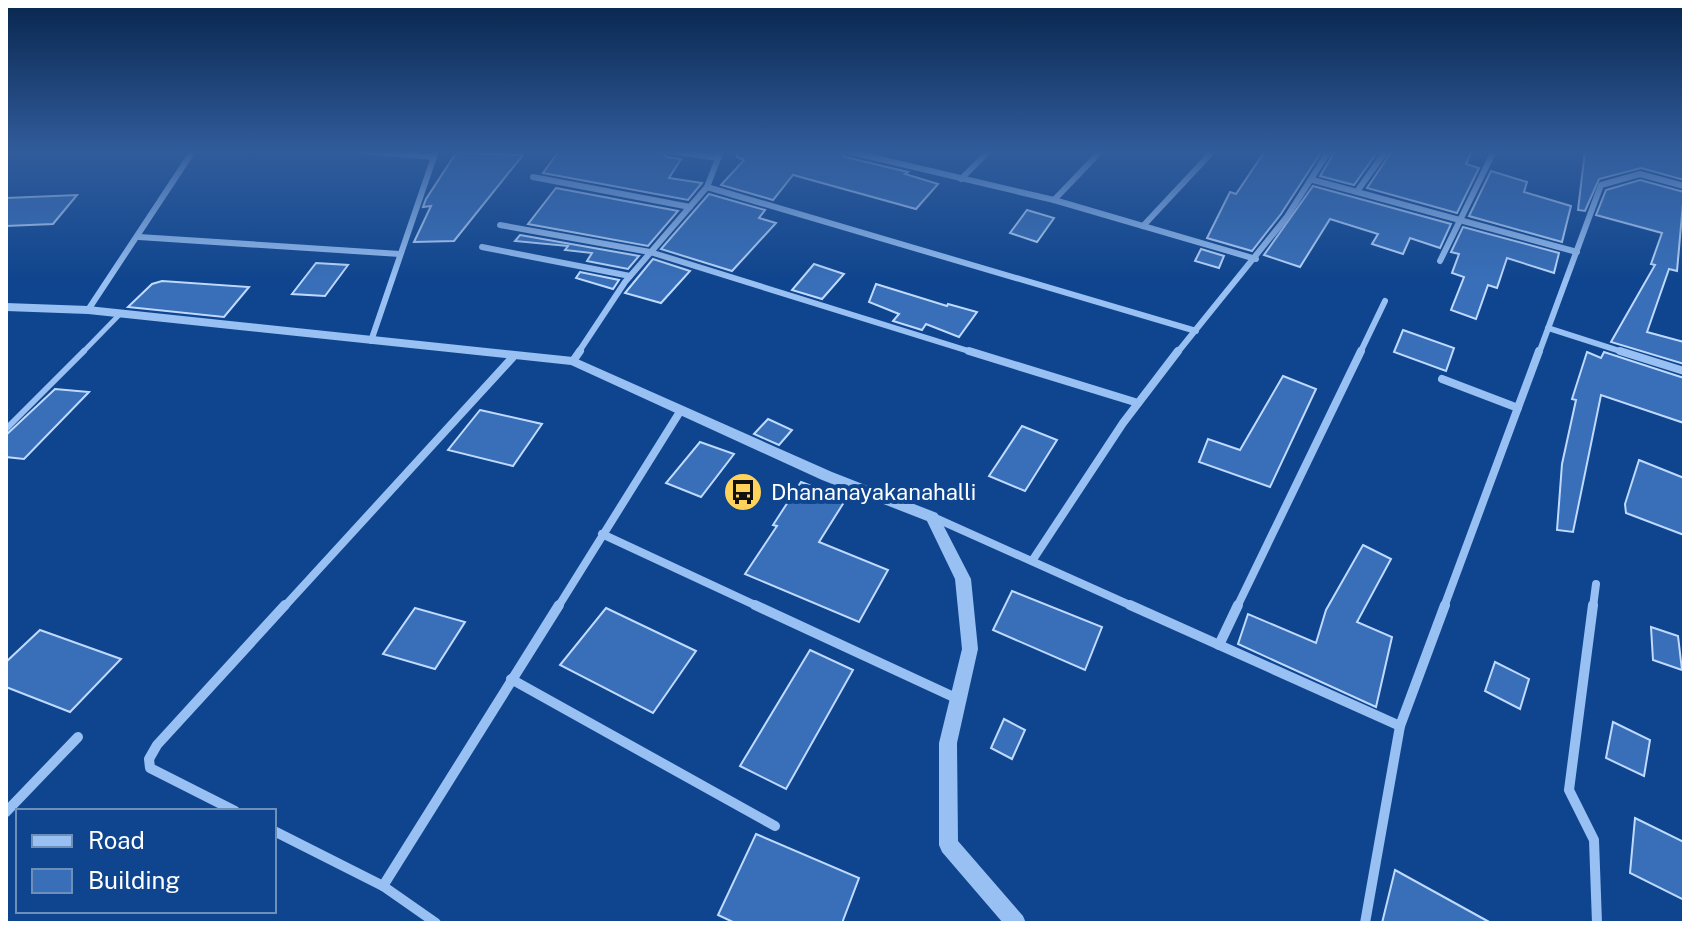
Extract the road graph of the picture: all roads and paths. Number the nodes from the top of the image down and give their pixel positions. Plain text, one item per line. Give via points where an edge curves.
1 (166, 194) edge
2 (421, 194) edge
3 (624, 194) edge
4 (701, 194) edge
5 (732, 194) edge
6 (1029, 194) edge
7 (1059, 194) edge
8 (1173, 194) edge
9 (1303, 194) edge
10 (1373, 194) edge
11 (1474, 194) edge
12 (1598, 194) edge
13 (1054, 200) junction
14 (690, 207) junction
15 (1462, 220) junction
16 (500, 225) dead end
17 (1143, 226) junction
18 (139, 237) junction
19 (482, 247) dead end
20 (650, 252) junction
21 (1577, 252) junction
22 (400, 254) junction
23 (1256, 259) junction
24 (1440, 261) dead end
25 (630, 276) junction
26 (1385, 301) dead end
27 (6, 307) edge
28 (88, 310) junction
29 (121, 313) junction
30 (1548, 328) junction
31 (1196, 331) junction
32 (371, 341) junction
33 (513, 357) junction
34 (573, 361) junction
35 (1684, 371) edge
36 (1442, 379) dead end
37 (1138, 403) junction
38 (1518, 408) junction
39 (681, 410) junction
40 (6, 429) edge
41 (932, 517) junction
42 (602, 534) junction
43 (1032, 561) junction
44 (1596, 584) dead end
45 (1219, 645) junction
46 (511, 679) junction
47 (959, 700) junction
48 (1400, 726) junction
49 (78, 737) dead end
50 (231, 809) edge
51 (6, 812) edge
52 (775, 826) dead end
53 (276, 832) edge
54 (383, 886) junction
55 (436, 923) edge
56 (1016, 923) edge
57 (1365, 923) edge
58 (1597, 923) edge

1 - 18 street
2 - 22 street
3 - 14 street
4 - 14 street
5 - 31 street
6 - 13 street
7 - 13 street
8 - 17 street
9 - 23 street
10 - 15 street
11 - 15 street
12 - 21 street
13 - 17 street
14 - 20 street
15 - 21 street
15 - 24 street
16 - 20 street
17 - 23 street
18 - 22 street
18 - 28 street
19 - 25 street
20 - 25 street
20 - 37 street
21 - 30 street
22 - 32 street
23 - 31 street
25 - 34 street
26 - 45 street
27 - 28 street
28 - 29 street
29 - 32 street
29 - 40 lane
30 - 35 street
30 - 38 street
31 - 37 street
32 - 33 street
33 - 34 street
33 - 50 street via 157,745 150,768
34 - 39 street
36 - 38 street
37 - 43 street
38 - 48 street
39 - 41 street
39 - 42 street
41 - 43 street
41 - 47 street via 963,579 970,649
42 - 46 street
42 - 47 street
43 - 45 street
44 - 58 street via 1569,790 1594,840
45 - 48 street
46 - 52 street
46 - 54 street
47 - 56 street via 948,743 949,845
48 - 57 street
49 - 51 street
53 - 54 street
54 - 55 street

